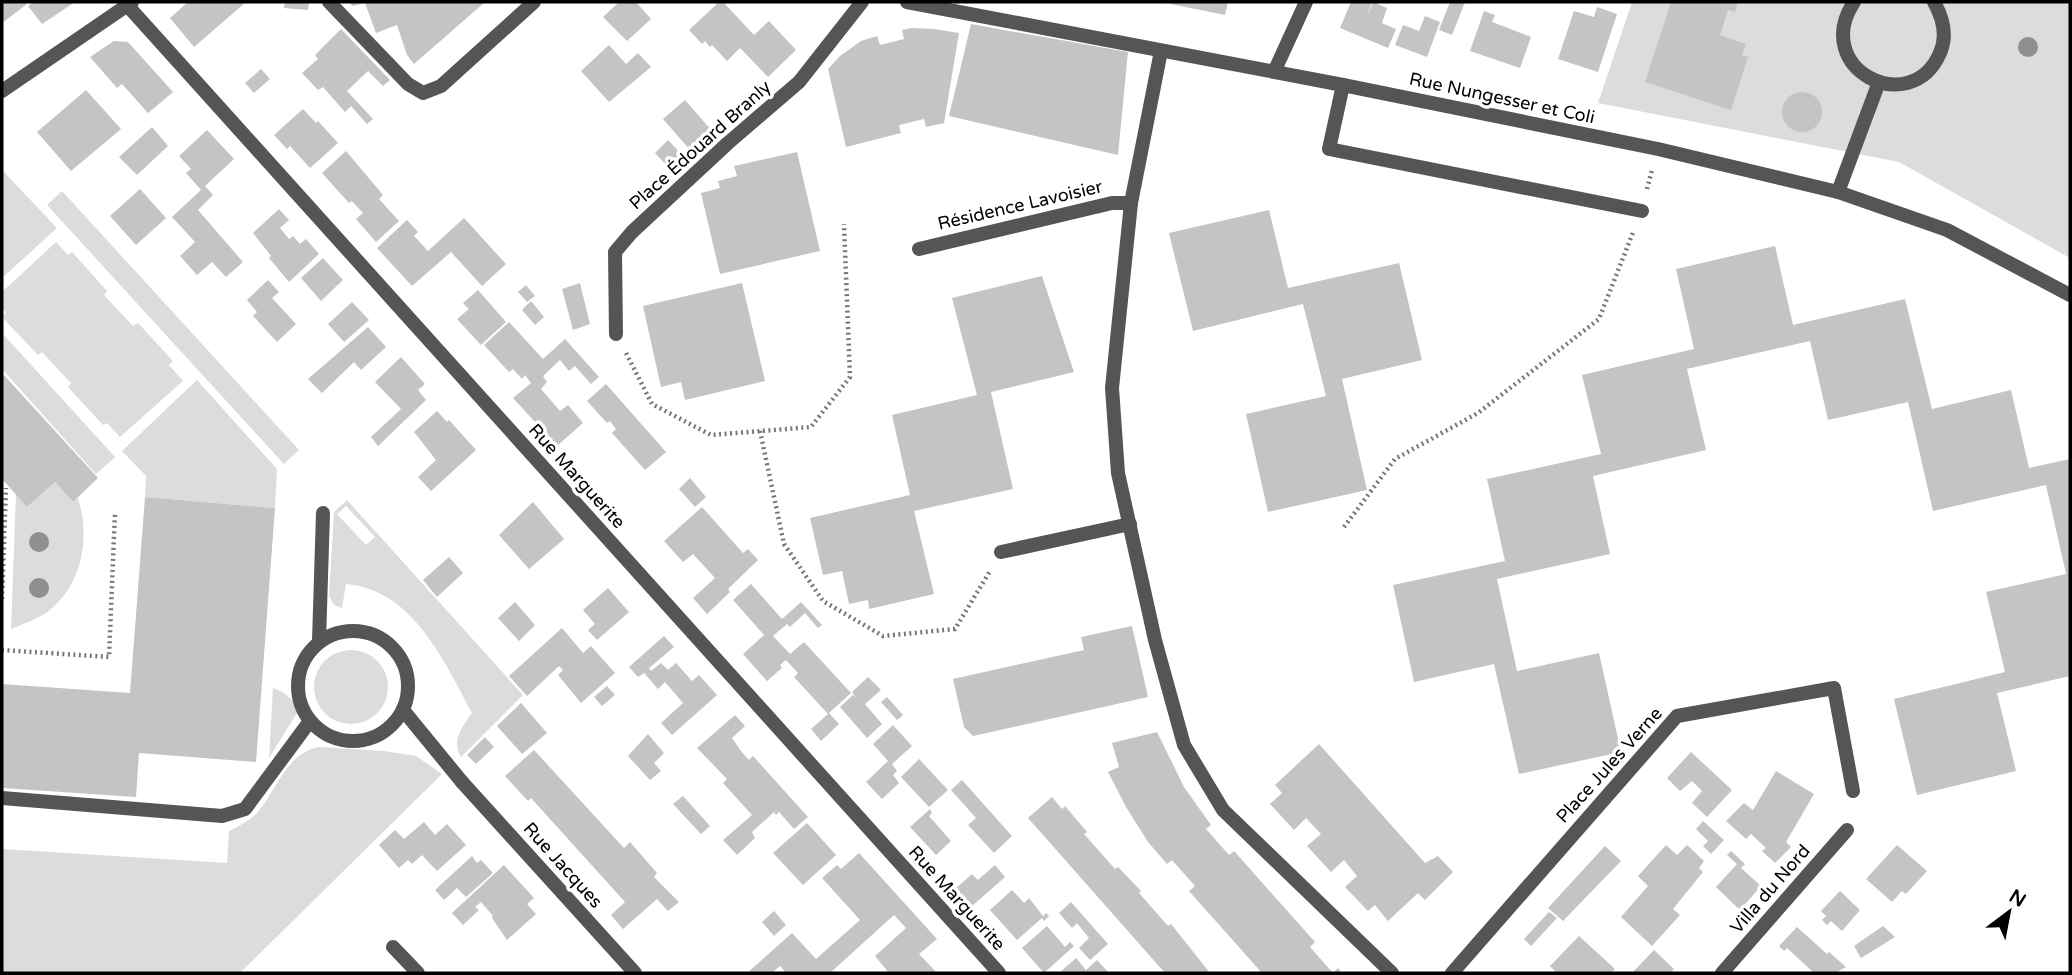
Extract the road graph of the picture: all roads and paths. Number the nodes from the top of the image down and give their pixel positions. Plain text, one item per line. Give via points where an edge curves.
1 (329, 2) edge
2 (534, 2) edge
3 (862, 2) edge
4 (906, 2) edge
5 (1306, 2) edge
6 (1854, 2) edge
7 (1934, 2) edge
8 (129, 3) edge
9 (1161, 51) junction
10 (1274, 72) junction
11 (1879, 82) junction
12 (1343, 85) junction
13 (2, 92) edge
14 (1658, 149) junction
15 (1838, 192) junction
16 (1130, 203) junction
17 (1642, 211) junction
18 (844, 224) dead end
19 (919, 249) dead end
20 (2070, 295) edge
21 (616, 334) joint
22 (760, 431) junction
23 (6, 488) dead end
24 (115, 512) dead end
25 (323, 513) dead end
26 (1130, 524) junction
27 (1344, 527) dead end
28 (1001, 552) joint
29 (2, 599) edge
30 (320, 641) junction
31 (2, 650) edge
32 (403, 710) junction
33 (310, 721) junction
34 (1853, 791) dead end
35 (2, 798) edge
36 (1847, 830) dead end
37 (393, 947) dead end
38 (418, 973) edge
39 (635, 973) edge
40 (999, 973) edge
41 (1392, 973) edge
42 (1452, 973) edge
43 (1722, 973) edge

1 - 2 street via 408,84 423,93 442,86
3 - 21 street, Place Édouard Branly via 799,82 615,252
4 - 9 street, Rue Nungesser et Coli
5 - 10 street
6 - 11 street via 1842,30 1844,47 1851,63
7 - 11 street via 1945,29 1937,61 1911,82
8 - 13 street
8 - 40 street, Rue Marguerite
9 - 10 street, Rue Nungesser et Coli
9 - 16 street
10 - 12 street, Rue Nungesser et Coli
11 - 15 street
12 - 14 street, Rue Nungesser et Coli
12 - 17 street via 1329,149
14 - 15 street, Rue Nungesser et Coli
14 - 17 path
15 - 20 street, Rue Nungesser et Coli via 1947,230
16 - 19 street, Résidence Lavoisier via 1112,203
16 - 26 street via 1112,388 1118,473
17 - 27 path via 1599,319 1478,413 1395,459
18 - 22 path via 850,377 811,427
21 - 22 path via 652,404 711,435
22 - 28 path via 784,544 823,601 883,636 955,629
23 - 29 path
24 - 31 path via 108,657
25 - 30 street
26 - 28 street
26 - 41 street via 1184,745 1223,810
30 - 32 street via 352,630 387,642 407,673
30 - 33 street via 299,670 301,705
32 - 33 street via 384,731 358,741 339,740
32 - 39 street, Rue Jacques
33 - 35 street via 245,809 222,816
34 - 42 street, Place Jules Verne via 1834,688 1677,716
36 - 43 street, Villa du Nord
37 - 38 street

